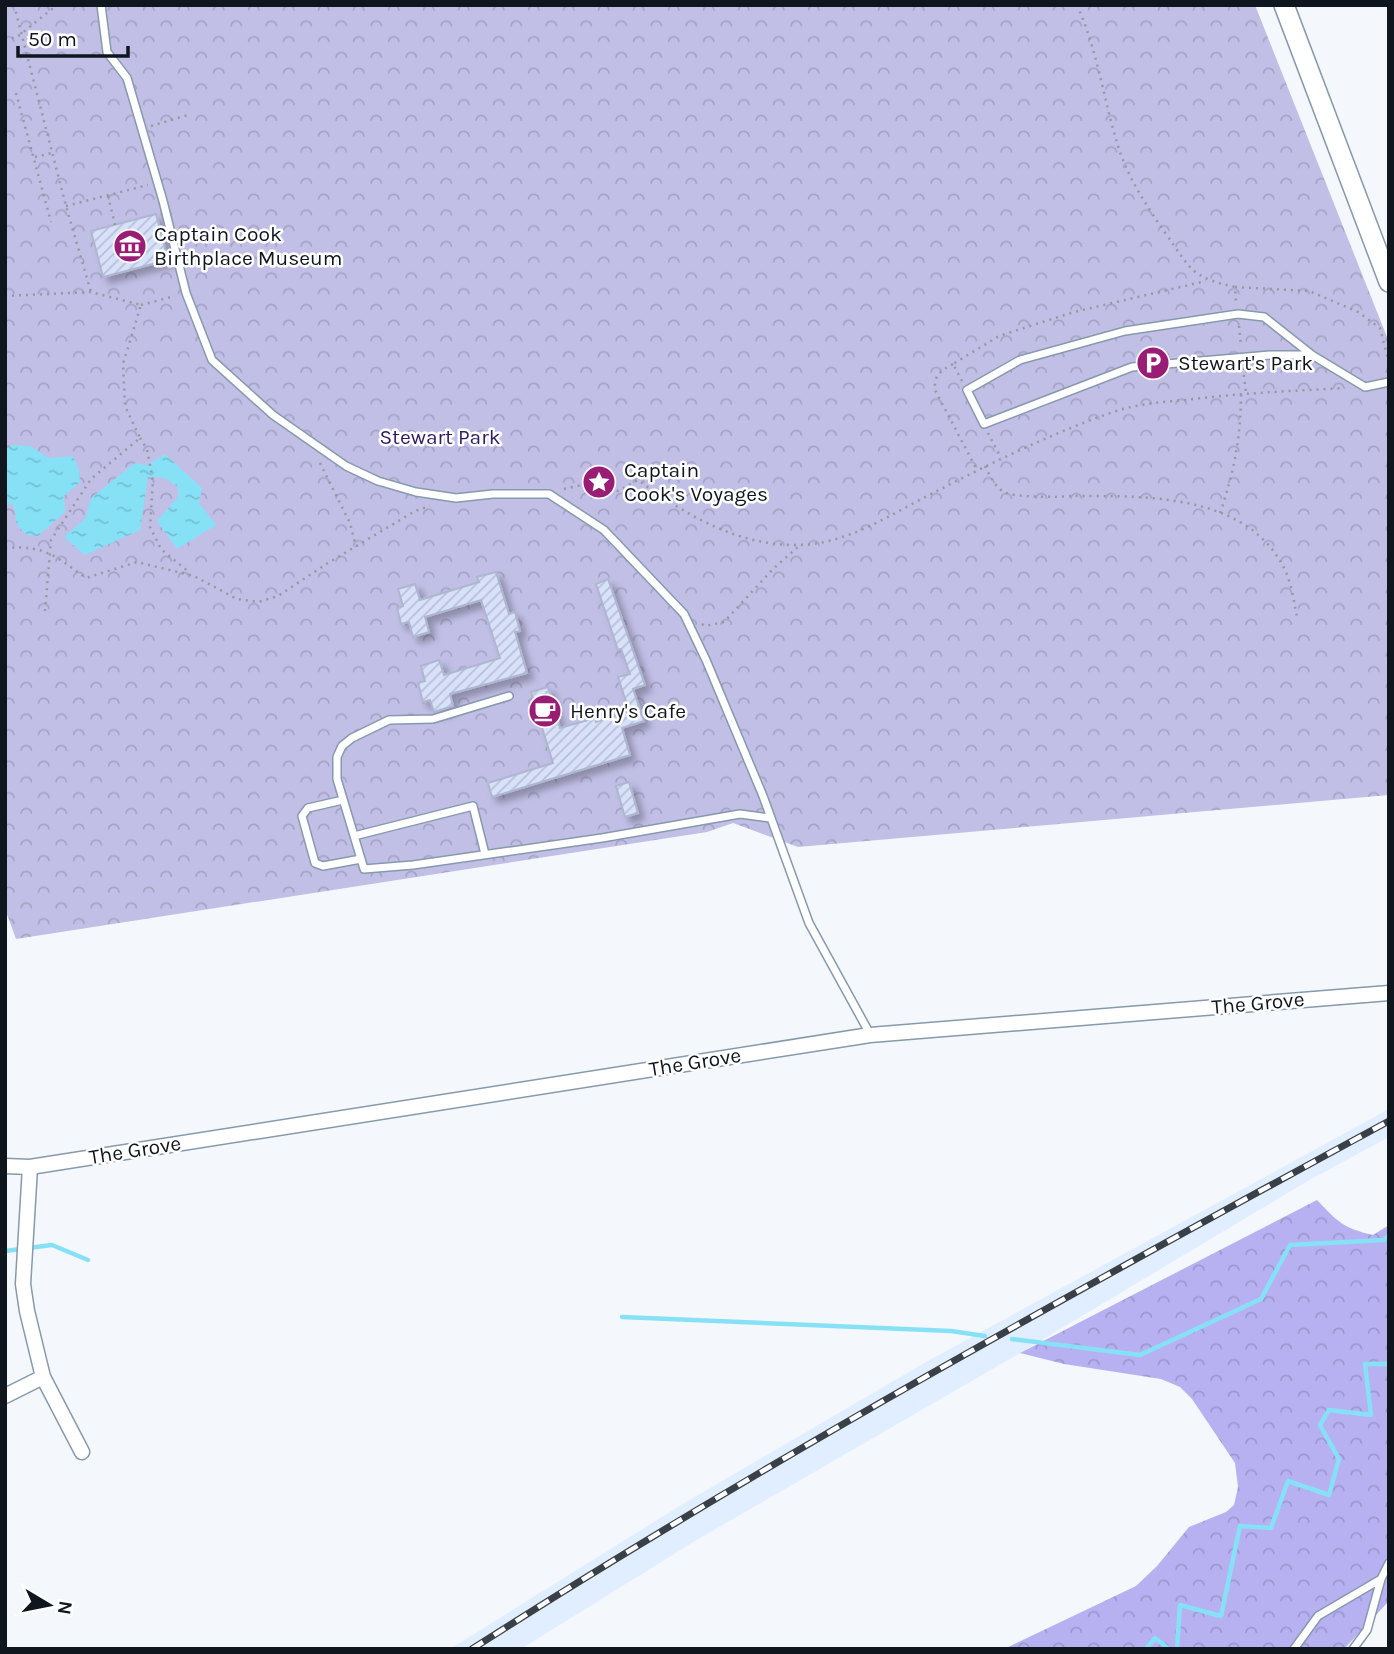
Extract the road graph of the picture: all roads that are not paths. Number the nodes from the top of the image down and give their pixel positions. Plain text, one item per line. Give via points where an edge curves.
1 (101, 5) edge
2 (1284, 5) edge
3 (1389, 282) edge
4 (1312, 355) junction
5 (1389, 382) edge
6 (509, 696) dead end
7 (343, 800) junction
8 (771, 818) junction
9 (354, 836) junction
10 (485, 854) junction
11 (361, 859) junction
12 (1389, 993) edge
13 (870, 1035) junction
14 (5, 1167) edge
15 (30, 1167) junction
16 (43, 1377) junction
17 (5, 1396) edge
18 (82, 1452) dead end
19 (1389, 1563) edge
20 (1381, 1579) junction
21 (1294, 1649) edge
22 (1353, 1649) edge

1 - 8 lane via 107,52 127,78 187,293 212,360 273,415 345,466 378,481 456,498 549,494 604,530 684,614
2 - 3 main road
4 - 4 lane via 1132,367 984,424 967,390 1020,360 1125,331 1238,314 1264,317
4 - 5 lane via 1365,387
6 - 7 lane via 433,719 390,720 352,738 337,757
7 - 9 lane
7 - 11 lane via 308,808 302,816 315,863 323,866
8 - 10 lane via 740,814
8 - 13 lane via 809,923
9 - 10 lane via 473,806
9 - 11 lane
10 - 11 lane via 364,869
12 - 13 street, The Grove
13 - 15 street, The Grove
14 - 15 street, The Grove
15 - 16 street via 23,1284
16 - 17 street
16 - 18 street
19 - 20 lane
20 - 21 lane via 1318,1616
20 - 22 lane via 1367,1630

